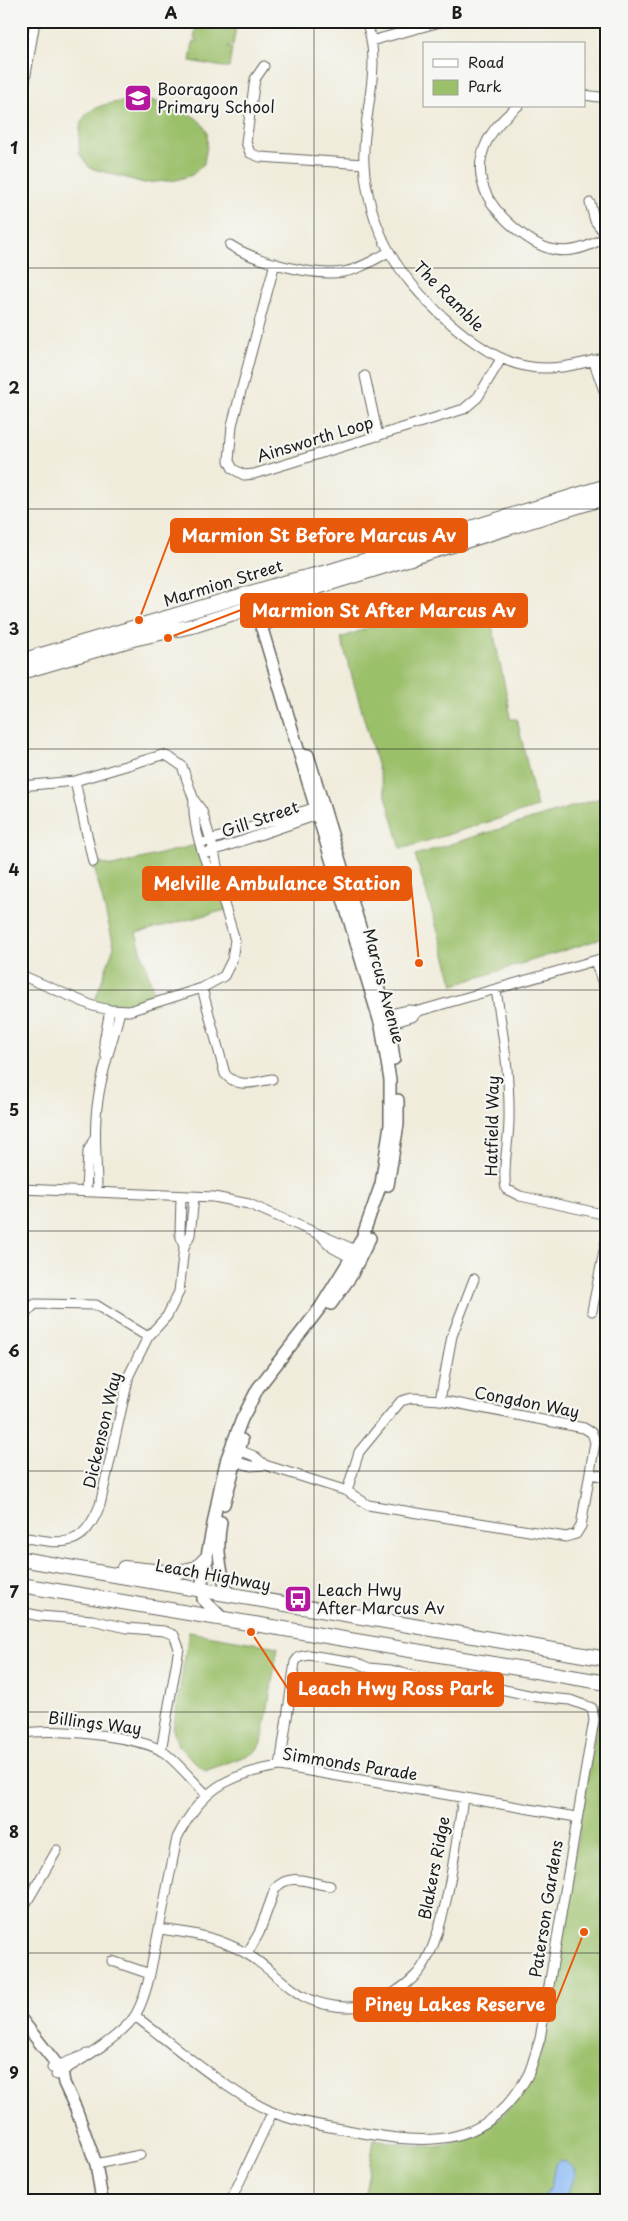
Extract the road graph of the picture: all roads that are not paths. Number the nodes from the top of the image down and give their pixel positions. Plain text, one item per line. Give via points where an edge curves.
1 (35, 21) edge
2 (366, 21) edge
3 (444, 21) edge
4 (371, 40) junction
5 (264, 66) dead end
6 (586, 95) edge
7 (607, 98) edge
8 (21, 104) edge
9 (516, 108) edge
10 (364, 164) junction
11 (590, 202) dead end
12 (607, 236) edge
13 (230, 245) dead end
14 (389, 252) junction
15 (275, 263) junction
16 (605, 357) edge
17 (501, 359) junction
18 (593, 360) junction
19 (607, 368) edge
20 (365, 376) dead end
21 (607, 399) edge
22 (378, 436) junction
23 (607, 486) edge
24 (607, 497) edge
25 (342, 578) junction
26 (256, 598) junction
27 (268, 622) junction
28 (21, 661) edge
29 (21, 672) edge
30 (74, 781) junction
31 (21, 786) edge
32 (194, 800) junction
33 (320, 810) junction
34 (211, 841) junction
35 (201, 843) junction
36 (214, 851) junction
37 (204, 854) junction
38 (93, 862) dead end
39 (217, 880) junction
40 (607, 956) edge
41 (595, 961) junction
42 (21, 975) edge
43 (202, 988) junction
44 (496, 990) junction
45 (607, 995) edge
46 (110, 1010) junction
47 (120, 1011) junction
48 (384, 1020) junction
49 (106, 1057) junction
50 (272, 1079) dead end
51 (95, 1137) junction
52 (21, 1189) edge
53 (86, 1191) junction
54 (97, 1191) junction
55 (181, 1196) junction
56 (194, 1197) junction
57 (607, 1215) edge
58 (607, 1236) edge
59 (184, 1247) junction
60 (357, 1256) junction
61 (474, 1280) dead end
62 (592, 1311) dead end
63 (21, 1333) edge
64 (148, 1337) junction
65 (440, 1400) junction
66 (233, 1454) junction
67 (591, 1474) junction
68 (607, 1477) edge
69 (347, 1491) junction
70 (21, 1537) edge
71 (21, 1559) edge
72 (206, 1559) junction
73 (44, 1563) junction
74 (21, 1585) edge
75 (202, 1591) junction
76 (228, 1595) junction
77 (21, 1612) edge
78 (222, 1618) junction
79 (426, 1628) junction
80 (581, 1654) junction
81 (607, 1659) edge
82 (517, 1667) junction
83 (577, 1678) junction
84 (607, 1683) edge
85 (21, 1734) edge
86 (161, 1751) junction
87 (280, 1766) junction
88 (206, 1794) junction
89 (463, 1798) junction
90 (576, 1817) junction
91 (57, 1850) dead end
92 (330, 1886) dead end
93 (21, 1912) edge
94 (160, 1929) junction
95 (247, 1954) junction
96 (112, 1961) dead end
97 (150, 1974) junction
98 (398, 1991) junction
99 (416, 2014) dead end
100 (135, 2016) junction
101 (21, 2019) edge
102 (58, 2072) junction
103 (272, 2112) junction
104 (140, 2155) dead end
105 (96, 2164) junction
106 (102, 2200) edge
107 (231, 2200) edge

1 - 8 street
2 - 4 street, The Ramble
3 - 4 street
4 - 10 street, The Ramble via 372,73
5 - 10 street via 255,79 246,142 250,152 260,157
6 - 7 street
9 - 12 street via 492,133 481,158 482,189 494,209 524,237 547,248 578,250
10 - 14 street, The Ramble via 372,207
11 - 12 street via 595,221
13 - 15 street
14 - 15 street via 352,270 334,273
14 - 17 street, The Ramble via 415,288 443,315 478,346
15 - 22 street, Ainsworth Loop via 236,401 229,461 232,468 244,475 254,474
16 - 18 street, The Ramble
16 - 19 street
17 - 18 street, The Ramble via 547,368
17 - 22 street, Ainsworth Loop via 478,397 464,409
18 - 21 street
20 - 22 street
23 - 26 main road, Marmion Street
24 - 25 main road, Marmion Street
25 - 26 main road, Marmion Street
25 - 27 main road via 279,608
26 - 27 street, Marcus Avenue
26 - 28 main road, Marmion Street
26 - 29 main road, Marmion Street via 192,626 133,639
26 - 33 street, Marcus Avenue via 263,632
27 - 33 street, Marcus Avenue
30 - 31 street
30 - 32 street via 162,755 169,756 182,766
30 - 38 street
32 - 34 street via 202,811
32 - 35 street via 193,815
33 - 34 street, Gill Street
33 - 36 street, Gill Street
33 - 48 street, Marcus Avenue
34 - 35 street, Gill Street
34 - 36 street
35 - 37 street
36 - 37 street, Gill Street
36 - 39 street
37 - 39 street via 210,873
39 - 43 street via 235,940 232,960 224,976
40 - 41 street
41 - 44 street
41 - 45 street
42 - 46 street
43 - 47 street via 130,1011
43 - 50 street via 225,1074 240,1084
44 - 48 street via 419,1011 409,1010
44 - 57 street, Hatfield Way via 508,1062 506,1189 520,1196
46 - 47 street
46 - 49 street via 104,1042
47 - 49 street via 113,1044
48 - 60 street, Marcus Avenue via 390,1080 390,1125 381,1184
49 - 51 street via 97,1100
51 - 53 street via 88,1151
51 - 54 street via 98,1150
52 - 53 street
53 - 54 street
54 - 55 street
55 - 56 street
55 - 59 street, Dickenson Way via 180,1234
56 - 59 street, Dickenson Way via 190,1235
56 - 60 street via 214,1197 249,1204 322,1238 333,1248
58 - 62 street
59 - 64 street, Dickenson Way via 179,1292 167,1316
60 - 66 street, Marcus Avenue via 258,1388
61 - 65 street via 452,1336
63 - 64 street via 26,1313 35,1304 50,1302 96,1305
64 - 70 street, Dickenson Way via 129,1375 100,1505 92,1525 80,1537 59,1543
65 - 67 street, Congdon Way via 584,1428 592,1433 595,1442
65 - 69 street, Congdon Way via 412,1398 401,1401 359,1452
66 - 69 street, Congdon Way via 254,1456 265,1465
66 - 72 street, Marcus Avenue
66 - 76 street, Marcus Avenue via 217,1546
67 - 68 street
67 - 69 street, Congdon Way via 581,1526 576,1534 566,1537 368,1505
71 - 73 main road, Leach Highway
72 - 73 main road via 197,1568 174,1573 74,1561
72 - 75 street, Marcus Avenue
73 - 75 main road, Leach Highway
74 - 78 main road
75 - 76 main road, Leach Highway
75 - 78 street via 203,1599
76 - 79 main road, Leach Highway
77 - 86 street via 92,1620 174,1635 179,1648
78 - 82 main road
79 - 80 main road, Leach Highway
79 - 82 main road via 441,1639 522,1654 524,1661
80 - 81 main road, Leach Highway
80 - 83 main road
82 - 83 main road
83 - 84 main road
85 - 86 street, Billings Way via 55,1730 142,1743
86 - 88 street, Billings Way
87 - 88 street, Simmonds Parade via 244,1773
87 - 89 street, Simmonds Parade
87 - 90 street, Paterson Gardens via 295,1662 309,1655 355,1662 369,1668 391,1670 449,1685 486,1686 570,1700 592,1708 594,1720
88 - 94 street, Simmonds Parade via 177,1838
89 - 90 street, Simmonds Parade
89 - 98 street, Blakers Ridge via 443,1916 419,1972
90 - 103 street, Paterson Gardens via 540,2039 528,2074 490,2121 453,2137 403,2139 326,2126
91 - 93 street
92 - 95 street via 297,1879 280,1883
94 - 95 street, Blakers Ridge via 202,1934
94 - 97 street, Simmonds Parade
95 - 98 street, Blakers Ridge via 302,1995 320,2003 366,2005
96 - 97 street
97 - 100 street, Simmonds Parade
98 - 99 street
100 - 102 street, Simmonds Parade via 92,2053
100 - 103 street, Paterson Gardens via 232,2088
101 - 102 street via 42,2046 42,2054
102 - 105 street
103 - 107 street
104 - 105 street
105 - 106 street

